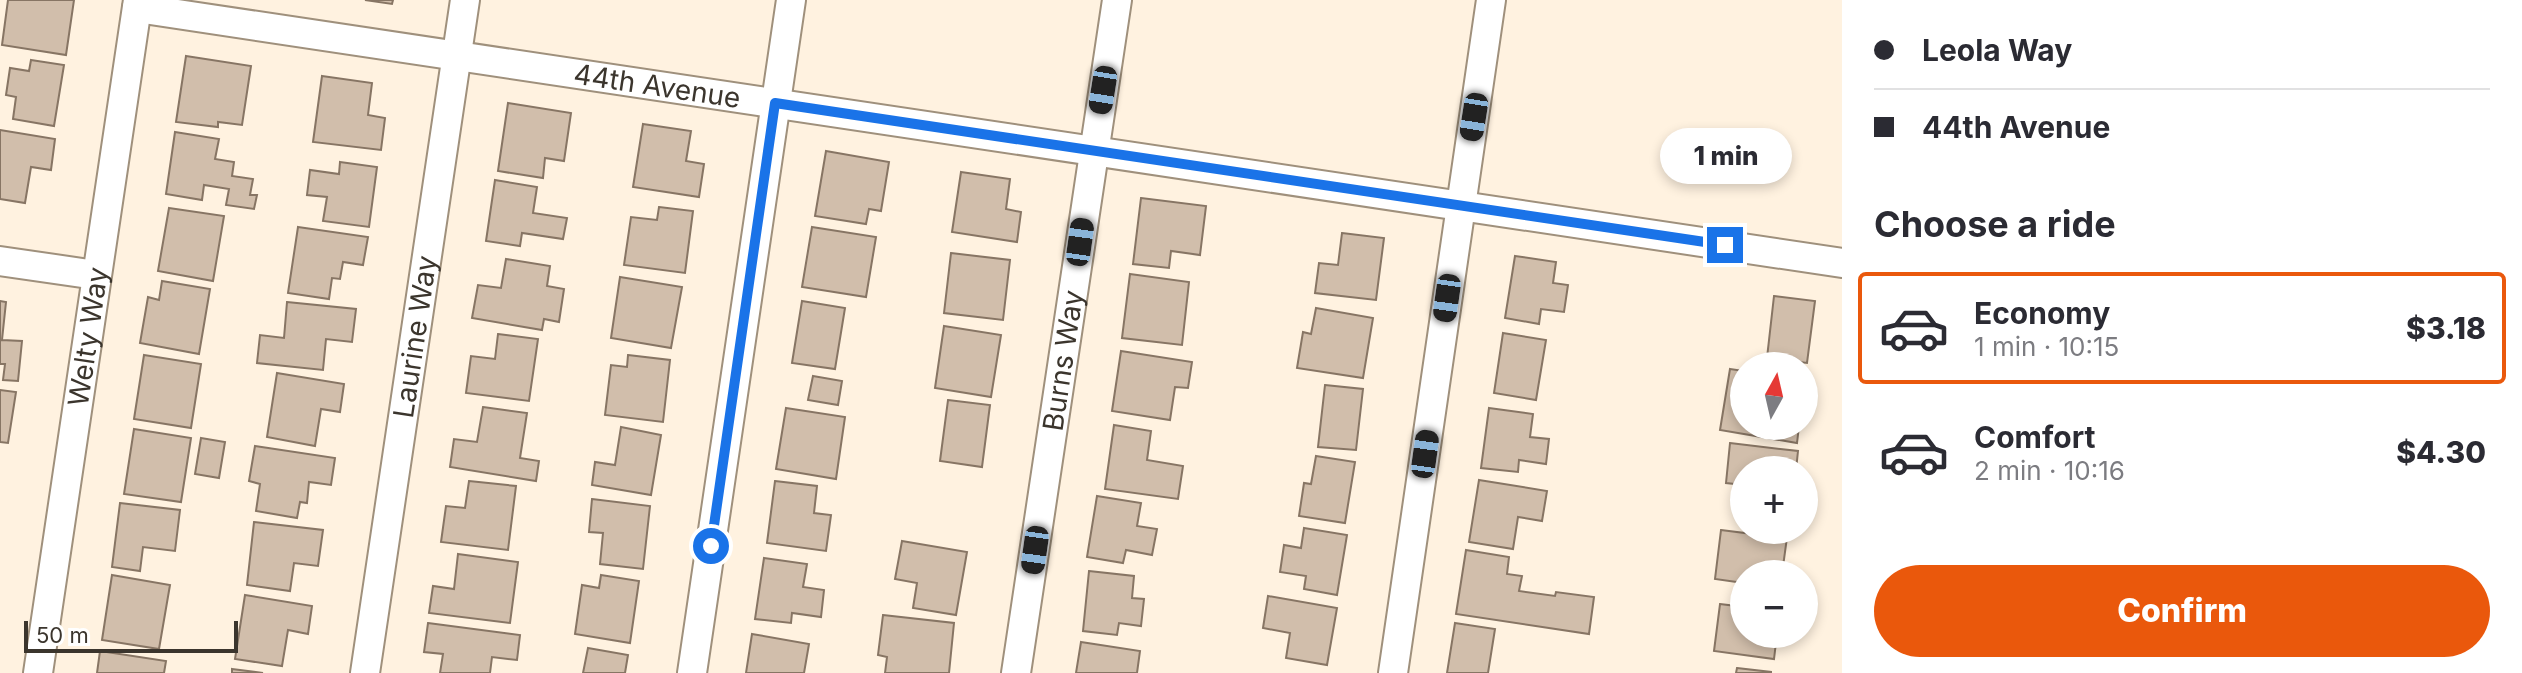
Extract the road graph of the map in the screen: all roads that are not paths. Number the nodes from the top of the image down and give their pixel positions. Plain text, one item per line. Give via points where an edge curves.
1 (465, 0) edge
2 (791, 0) edge
3 (1117, 0) edge
4 (1491, 0) edge
5 (138, 4) edge
6 (456, 56) junction
7 (775, 103) junction
8 (1094, 150) junction
9 (1461, 204) junction
10 (0, 261) edge
11 (1842, 263) edge
12 (96, 275) junction
13 (38, 673) edge
14 (365, 673) edge
15 (692, 673) edge
16 (1016, 673) edge
17 (1393, 673) edge

1 - 6 street, Laurine Way
2 - 7 street
3 - 8 street, Burns Way
4 - 9 street
5 - 6 street, 44th Avenue
5 - 12 street, Welty Way
6 - 7 street, 44th Avenue
6 - 14 street, Laurine Way
7 - 8 street, 44th Avenue
7 - 15 street
8 - 9 street, 44th Avenue
8 - 16 street, Burns Way
9 - 11 street, 44th Avenue
9 - 17 street
10 - 12 street
12 - 13 street, Welty Way

